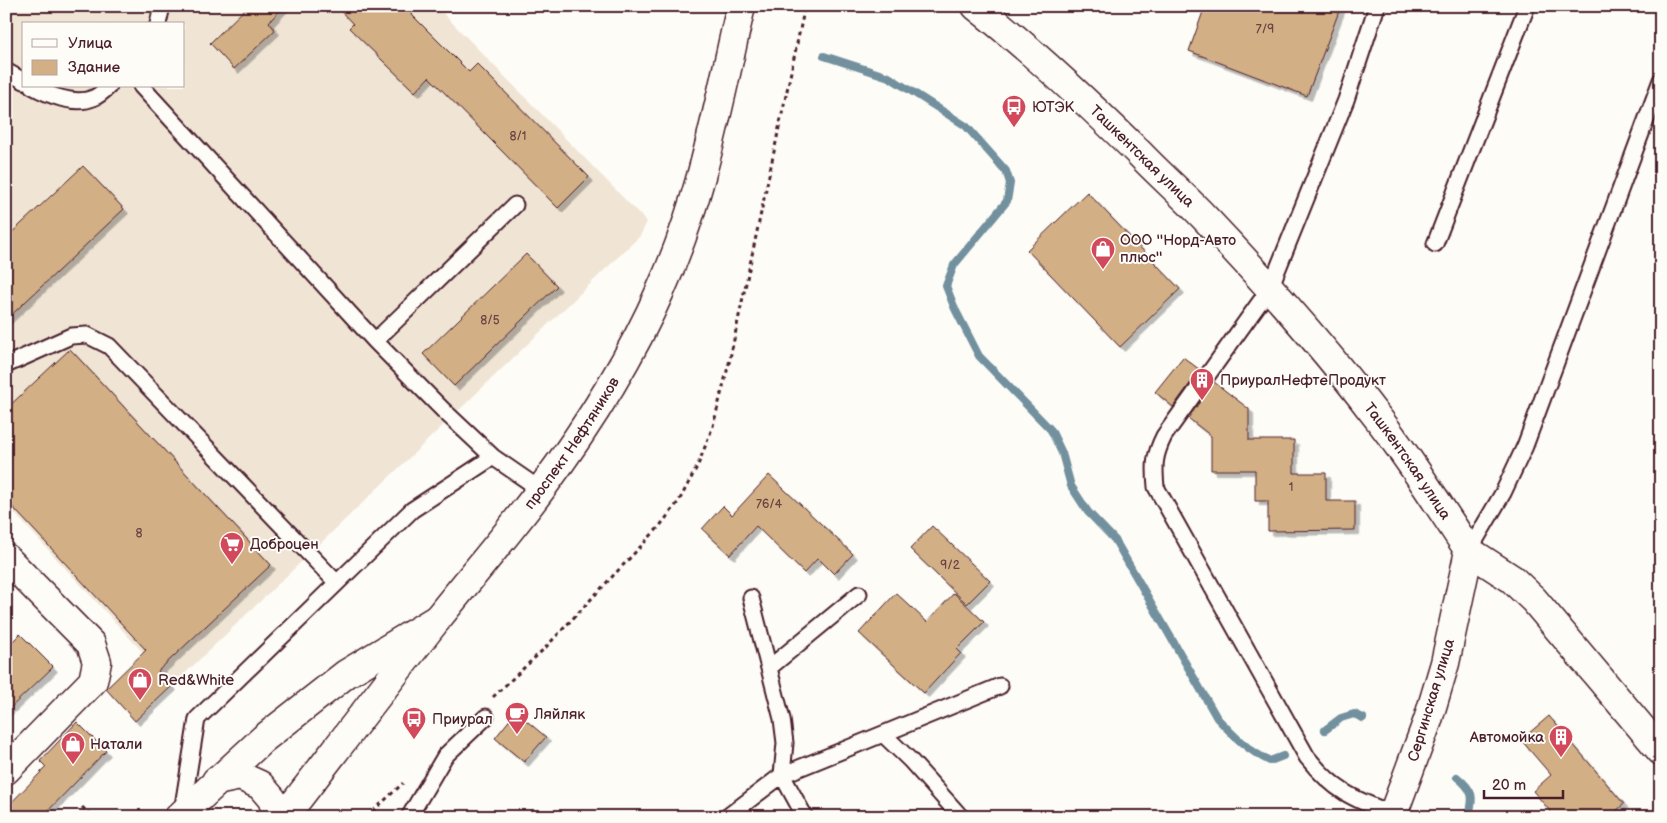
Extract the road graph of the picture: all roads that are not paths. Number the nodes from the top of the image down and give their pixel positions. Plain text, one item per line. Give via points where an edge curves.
1 (162, 6) edge
2 (741, 6) edge
3 (976, 6) edge
4 (1378, 6) edge
5 (1527, 6) edge
6 (158, 22) edge
7 (6, 71) edge
8 (1661, 80) edge
9 (22, 81) edge
10 (36, 88) edge
11 (107, 88) edge
12 (143, 88) edge
13 (515, 205) dead end
14 (1435, 244) dead end
15 (1270, 288) junction
16 (375, 341) junction
17 (6, 365) edge
18 (493, 457) junction
19 (540, 490) junction
20 (1469, 551) junction
21 (6, 558) edge
22 (337, 583) junction
23 (859, 594) dead end
24 (751, 598) dead end
25 (438, 618) junction
26 (769, 668) junction
27 (1000, 686) dead end
28 (486, 717) dead end
29 (883, 734) junction
30 (1661, 751) edge
31 (6, 770) edge
32 (782, 774) junction
33 (216, 781) junction
34 (180, 815) edge
35 (1393, 815) edge
36 (278, 817) edge
37 (284, 817) edge
38 (409, 817) edge
39 (728, 817) edge
40 (805, 817) edge
41 (961, 817) edge

1 - 6 lane
2 - 19 main road, проспект Нефтяников via 708,153 693,205 662,288 618,374 582,433
3 - 15 main road, Ташкентская улица via 1052,69 1096,111 1203,216
4 - 15 lane via 1346,100
5 - 14 lane
7 - 9 lane
8 - 20 lane via 1525,446 1503,493
10 - 11 lane via 71,101 93,98
12 - 16 lane
13 - 16 lane
15 - 20 main road, Ташкентская улица via 1406,455
15 - 35 lane via 1164,436 1156,452 1156,487 1307,757 1337,789
16 - 18 lane
17 - 22 lane via 71,336 87,335 109,346
18 - 19 lane
18 - 22 lane via 412,510
19 - 25 main road, проспект Нефтяников
20 - 30 main road, Ташкентская улица via 1512,579 1534,600
20 - 35 main road, Сергинская улица via 1445,663
21 - 31 main road via 91,644 97,662 93,681
22 - 34 lane via 197,719
23 - 26 lane
24 - 26 lane
25 - 33 main road via 346,674 263,738
25 - 37 main road, проспект Нефтяников
26 - 32 lane via 785,743
27 - 29 lane
28 - 38 lane via 445,756
29 - 32 lane
29 - 41 lane
32 - 39 lane
32 - 40 lane
33 - 34 main road
33 - 36 main road via 240,776 260,785 272,798

